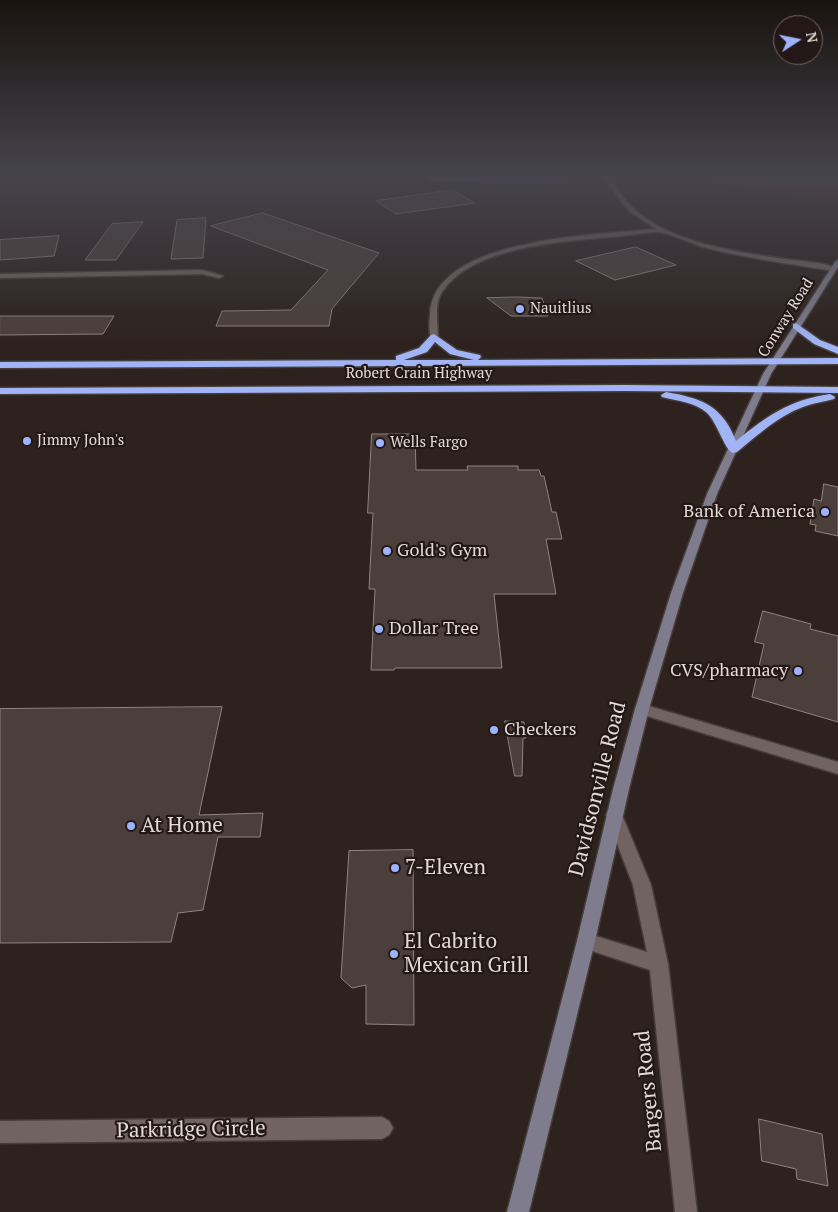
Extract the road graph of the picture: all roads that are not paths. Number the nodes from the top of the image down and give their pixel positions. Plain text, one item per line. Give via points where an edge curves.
1 (641, 233) edge
2 (670, 233) edge
3 (836, 265) edge
4 (0, 276) edge
5 (54, 276) junction
6 (796, 326) junction
7 (434, 337) junction
8 (838, 351) edge
9 (775, 361) junction
10 (838, 361) edge
11 (382, 363) junction
12 (502, 363) junction
13 (0, 365) edge
14 (625, 388) junction
15 (760, 390) junction
16 (838, 390) edge
17 (0, 391) edge
18 (838, 397) edge
19 (733, 449) junction
20 (642, 710) junction
21 (838, 768) edge
22 (614, 815) junction
23 (586, 941) junction
24 (659, 964) junction
25 (382, 1128) dead end
26 (0, 1132) edge
27 (518, 1212) edge
28 (686, 1212) edge

1 - 7 street via 516,248 478,261 452,276 437,294
2 - 3 street via 735,252
3 - 6 main road, Conway Road
4 - 5 street
5 - 5 street via 188,280 219,276 194,272
6 - 8 highway via 817,342
6 - 9 main road, Conway Road
7 - 11 highway via 416,354
7 - 12 highway via 454,352
9 - 10 highway, Robert Crain Highway
9 - 12 highway, Robert Crain Highway
9 - 15 main road, Conway Road
11 - 12 highway, Robert Crain Highway
11 - 13 highway, Robert Crain Highway
14 - 15 highway, Robert Crain Highway
14 - 17 highway, Robert Crain Highway
14 - 19 highway via 702,405 721,419
15 - 16 highway, Robert Crain Highway
15 - 19 main road, Davidsonville Road
18 - 19 highway via 819,398 786,408
19 - 20 main road, Davidsonville Road via 712,494 682,577
20 - 21 street
20 - 22 main road, Davidsonville Road
22 - 23 main road, Davidsonville Road
22 - 24 street, Bargers Road via 642,885
23 - 24 street
23 - 27 main road, Davidsonville Road
24 - 28 street, Bargers Road
25 - 26 street, Parkridge Circle

